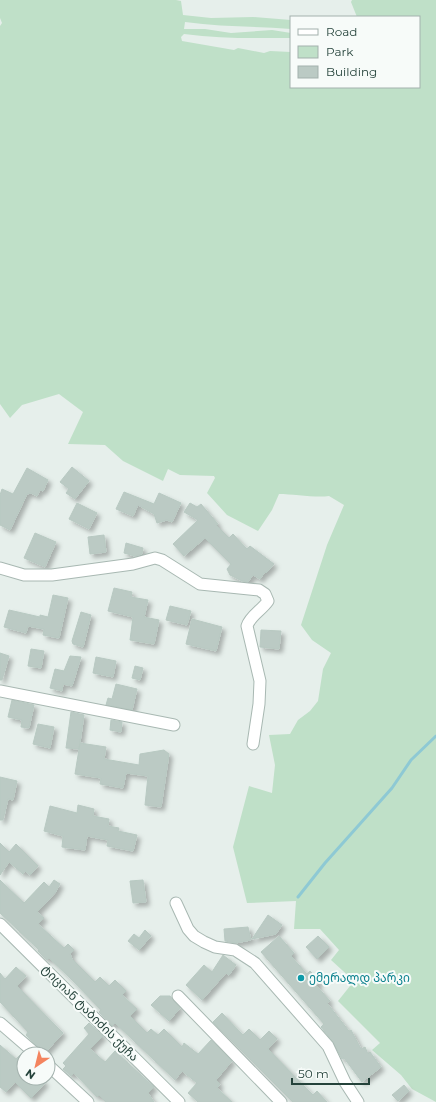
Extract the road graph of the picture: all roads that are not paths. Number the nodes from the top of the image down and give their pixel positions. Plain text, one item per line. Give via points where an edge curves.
1 (0, 568) edge
2 (0, 691) edge
3 (174, 726) dead end
4 (253, 744) dead end
5 (176, 903) dead end
6 (0, 924) edge
7 (178, 996) dead end
8 (0, 1023) edge
9 (27, 1046) edge
10 (56, 1072) edge
11 (88, 1102) edge
12 (179, 1102) edge
13 (281, 1102) edge
14 (358, 1102) edge

1 - 4 street via 24,575 52,575 133,564 155,558 200,584 258,590 265,594 268,601 247,626 260,681
2 - 3 street
5 - 14 street via 194,936 215,946 235,950 255,963 328,1046 345,1082
6 - 12 street, ტიციან ტაბიძის ქუჩა
7 - 13 street
8 - 9 street
10 - 11 street

